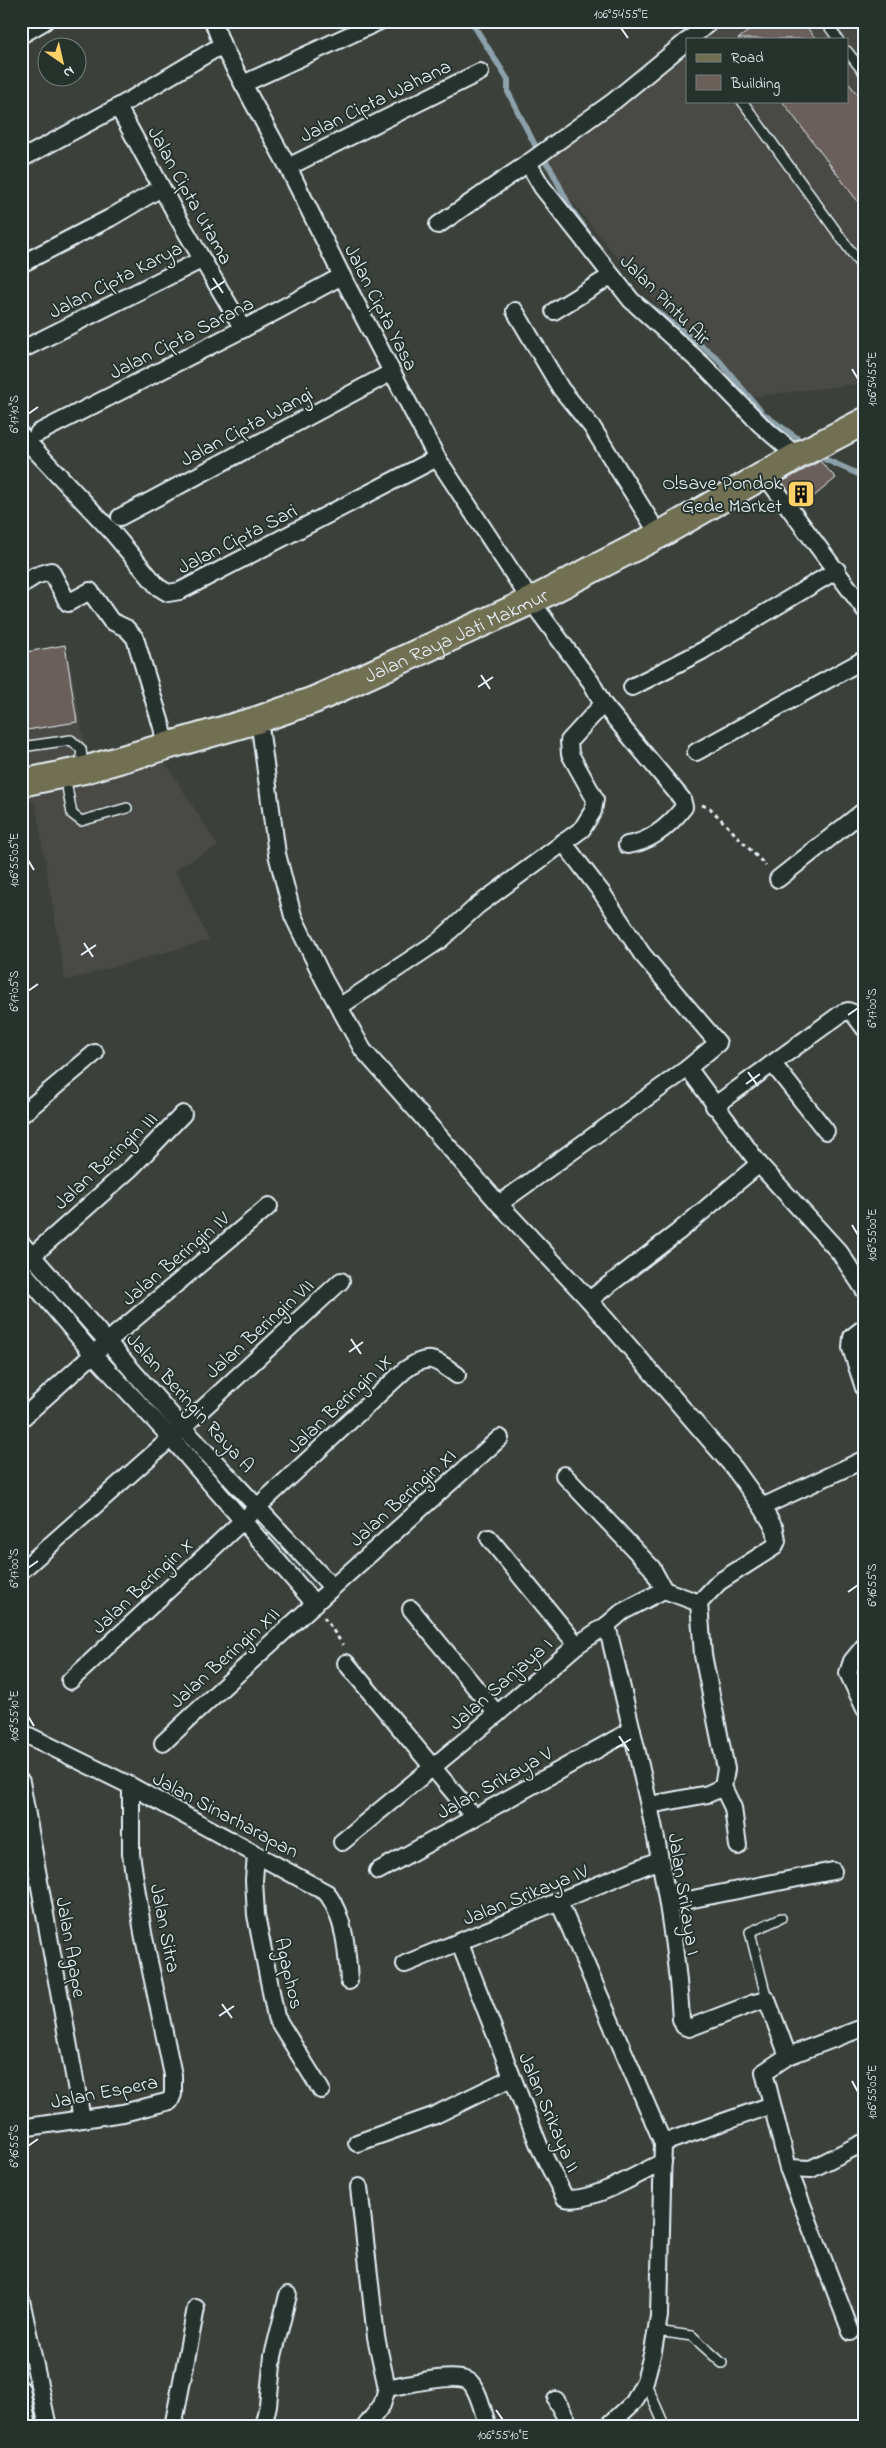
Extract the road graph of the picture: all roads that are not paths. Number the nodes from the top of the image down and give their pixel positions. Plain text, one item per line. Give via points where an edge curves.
1 (45, 21) edge
2 (213, 21) edge
3 (380, 21) edge
4 (712, 21) edge
5 (825, 21) edge
6 (21, 35) edge
7 (691, 38) edge
8 (837, 38) edge
9 (686, 42) edge
10 (222, 44) junction
11 (848, 52) edge
12 (480, 72) dead end
13 (865, 74) edge
14 (243, 84) junction
15 (743, 102) edge
16 (118, 107) junction
17 (536, 157) junction
18 (21, 159) edge
19 (288, 167) junction
20 (161, 188) junction
21 (438, 225) dead end
22 (202, 260) junction
23 (21, 264) edge
24 (865, 270) edge
25 (342, 276) junction
26 (611, 276) junction
27 (515, 311) dead end
28 (554, 311) dead end
29 (243, 329) junction
30 (21, 350) edge
31 (392, 372) junction
32 (865, 422) edge
33 (38, 433) dead end
34 (21, 435) edge
35 (797, 456) junction
36 (437, 458) junction
37 (764, 474) junction
38 (120, 517) dead end
39 (659, 535) junction
40 (837, 570) junction
41 (21, 585) edge
42 (531, 601) junction
43 (865, 610) edge
44 (865, 659) edge
45 (632, 687) dead end
46 (603, 704) junction
47 (257, 720) junction
48 (21, 746) edge
49 (166, 746) junction
50 (696, 752) dead end
51 (74, 772) junction
52 (21, 783) edge
53 (127, 808) dead end
54 (863, 815) edge
55 (563, 842) junction
56 (627, 844) dead end
57 (778, 879) road end
58 (339, 1007) junction
59 (865, 1029) edge
60 (95, 1053) dead end
61 (773, 1064) junction
62 (688, 1068) junction
63 (714, 1106) junction
64 (183, 1114) dead end
65 (21, 1115) edge
66 (826, 1131) dead end
67 (759, 1164) junction
68 (499, 1204) junction
69 (269, 1206) dead end
70 (21, 1243) edge
71 (27, 1260) edge
72 (21, 1269) edge
73 (341, 1282) dead end
74 (865, 1291) edge
75 (588, 1300) junction
76 (865, 1327) edge
77 (108, 1341) junction
78 (93, 1354) junction
79 (457, 1375) dead end
80 (865, 1391) edge
81 (21, 1419) edge
82 (182, 1426) junction
83 (171, 1438) junction
84 (500, 1438) dead end
85 (865, 1459) edge
86 (564, 1474) dead end
87 (762, 1507) junction
88 (258, 1509) junction
89 (243, 1521) junction
90 (489, 1538) dead end
91 (21, 1571) edge
92 (332, 1588) junction
93 (664, 1590) junction
94 (699, 1603) junction
95 (315, 1604) junction
96 (411, 1609) dead end
97 (607, 1625) junction
98 (577, 1645) junction
99 (865, 1645) edge
100 (346, 1663) road end
101 (70, 1681) dead end
102 (865, 1709) edge
103 (498, 1714) junction
104 (632, 1730) junction
105 (21, 1732) edge
106 (162, 1742) dead end
107 (434, 1767) junction
108 (21, 1782) edge
109 (131, 1786) junction
110 (723, 1787) junction
111 (650, 1805) junction
112 (474, 1817) junction
113 (342, 1842) dead end
114 (738, 1846) dead end
115 (256, 1855) junction
116 (659, 1860) junction
117 (833, 1871) dead end
118 (378, 1872) dead end
119 (559, 1902) junction
120 (668, 1904) junction
121 (781, 1918) dead end
122 (460, 1944) junction
123 (405, 1964) dead end
124 (349, 1981) dead end
125 (767, 2000) junction
126 (865, 2027) edge
127 (788, 2056) junction
128 (173, 2076) joint
129 (511, 2078) junction
130 (321, 2090) dead end
131 (772, 2105) junction
132 (82, 2119) junction
133 (21, 2128) edge
134 (865, 2142) edge
135 (357, 2143) dead end
136 (663, 2143) junction
137 (663, 2162) junction
138 (788, 2168) junction
139 (359, 2188) dead end
140 (288, 2295) dead end
141 (21, 2300) edge
142 (196, 2308) dead end
143 (656, 2331) junction
144 (851, 2332) dead end
145 (722, 2362) dead end
146 (645, 2381) junction
147 (387, 2388) junction
148 (21, 2389) edge
149 (556, 2400) dead end
150 (28, 2427) edge
151 (48, 2427) edge
152 (173, 2427) edge
153 (263, 2427) edge
154 (365, 2427) edge
155 (488, 2427) edge
156 (571, 2427) edge
157 (607, 2427) edge
158 (665, 2427) edge

1 - 6 street
2 - 10 street, Jalan Cipta Yasa
3 - 14 street
4 - 7 street
5 - 8 lane
9 - 17 street via 614,101
10 - 14 street, Jalan Cipta Yasa
10 - 16 street
11 - 13 lane
12 - 19 street, Jalan Cipta Wahana
14 - 19 street, Jalan Cipta Yasa
15 - 24 lane
16 - 18 street
16 - 20 street, Jalan Cipta Utama
17 - 21 street
17 - 26 street, Jalan Pintu Air via 538,180
19 - 25 street, Jalan Cipta Yasa
20 - 22 street, Jalan Cipta Utama
20 - 23 street
22 - 29 street, Jalan Cipta Utama
22 - 30 street, Jalan Cipta Karya
25 - 29 street, Jalan Cipta Sarana
25 - 31 street, Jalan Cipta Yasa
26 - 28 street
26 - 35 street, Jalan Pintu Air via 631,300
27 - 39 street via 561,389 592,427
29 - 33 street, Jalan Cipta Sarana
31 - 36 street, Jalan Cipta Yasa
31 - 38 street, Jalan Cipta Wangi
32 - 35 main road, Jalan Raya Jati Makmur
34 - 36 street, Jalan Cipta Sari via 112,532 158,587 168,593 180,591
35 - 37 main road, Jalan Raya Jati Makmur
36 - 42 street, Jalan Cipta Yasa
37 - 39 main road, Jalan Raya Jati Makmur
37 - 40 street
39 - 42 main road, Jalan Raya Jati Makmur
40 - 43 street
40 - 45 street via 702,651
41 - 49 street via 51,571 68,602 90,591 111,621 126,628 135,638
42 - 46 street, Jalan Cipta Yasa via 591,682
42 - 47 main road, Jalan Raya Jati Makmur via 314,700
44 - 50 street
46 - 55 street via 569,742 570,754 595,799 593,811 582,829
46 - 56 street, Jalan Cipta Yasa via 682,799 684,807 666,827 640,843
47 - 49 main road, Jalan Raya Jati Makmur
47 - 58 street via 262,734 278,854 293,916
48 - 51 lane via 76,742 81,749
49 - 51 main road, Jalan Raya Jati Makmur
51 - 52 main road, Jalan Raya Jati Makmur
51 - 53 lane via 72,814 76,819
54 - 57 street
55 - 58 street via 477,906 440,940
55 - 62 street via 642,954 718,1043
58 - 68 street via 363,1050
59 - 61 street via 853,1013 842,1013
60 - 65 street
61 - 63 street
61 - 66 street
62 - 63 street
62 - 68 street
63 - 67 street
64 - 71 street, Jalan Beringin III via 131,1168
67 - 74 street via 840,1253
67 - 75 street via 678,1232
68 - 75 street
69 - 77 street, Jalan Beringin IV
70 - 71 street, Jalan Beringin Raya A
71 - 77 street, Jalan Beringin Raya A
72 - 78 street
73 - 82 street, Jalan Beringin VII
75 - 87 street via 734,1468
76 - 80 street via 852,1337 851,1348
77 - 78 street, Jalan Beringin IV
77 - 82 street, Jalan Beringin Raya A
78 - 81 street, Jalan Beringin IV
78 - 83 street
79 - 88 street, Jalan Beringin IX via 436,1360 416,1362
82 - 83 street, Jalan Beringin VII
82 - 88 street, Jalan Beringin Raya A
83 - 89 street
83 - 91 street, Jalan Beringin VII
84 - 92 street, Jalan Beringin XI
85 - 87 street
86 - 93 street via 652,1568
87 - 94 street via 775,1529 774,1547 719,1582
88 - 89 street, Jalan Beringin IX
88 - 92 street, Jalan Beringin Raya A
89 - 95 street
89 - 101 street, Jalan Beringin X
90 - 98 street
92 - 95 street, Jalan Beringin XI
93 - 94 street
93 - 97 street, Jalan Sanjaya I via 622,1612
94 - 110 street via 703,1655 726,1769
95 - 106 street, Jalan Beringin XII
96 - 103 street
97 - 98 street, Jalan Sanjaya I
97 - 104 street, Jalan Srikaya I
98 - 103 street, Jalan Sanjaya I
99 - 102 street via 852,1661 848,1673
100 - 107 street
103 - 107 street, Jalan Sanjaya I
104 - 111 street, Jalan Srikaya I
104 - 112 street, Jalan Srikaya V
105 - 109 street, Jalan Sinarharapan
107 - 112 street
107 - 113 street, Jalan Sanjaya I
108 - 132 street, Jalan Agape
109 - 115 street, Jalan Sinarharapan
109 - 128 street, Jalan Sitra via 132,1864
110 - 111 street via 708,1794
110 - 114 street via 732,1808
111 - 116 street, Jalan Srikaya I
112 - 118 street, Jalan Srikaya V
115 - 124 street, Jalan Sinarharapan via 327,1893 336,1907 346,1943
115 - 130 street, Agaphos via 256,1915 276,2017
116 - 119 street, Jalan Srikaya IV
116 - 120 street, Jalan Srikaya I
117 - 120 street
119 - 122 street, Jalan Srikaya IV
119 - 136 street
120 - 125 street, Jalan Srikaya I via 684,2026 698,2026
121 - 125 lane via 750,1932
122 - 123 street, Jalan Srikaya IV
122 - 129 street, Jalan Srikaya II
125 - 127 street
126 - 127 street
127 - 131 street via 764,2072
128 - 132 street, Jalan Espera via 170,2101
129 - 135 street via 433,2116
129 - 137 street, Jalan Srikaya II via 565,2198 587,2198
131 - 136 street
131 - 138 street
132 - 133 street, Jalan Espera
134 - 138 street via 811,2169
136 - 137 street
137 - 143 street via 660,2316
138 - 144 street
139 - 147 street via 376,2337
140 - 153 street via 272,2356
141 - 151 street
142 - 152 street
143 - 145 lane via 692,2336
143 - 146 street
146 - 157 street via 634,2402
146 - 158 lane
147 - 154 street via 382,2405
147 - 155 street via 455,2377 466,2379 477,2395
148 - 150 street
149 - 156 street

